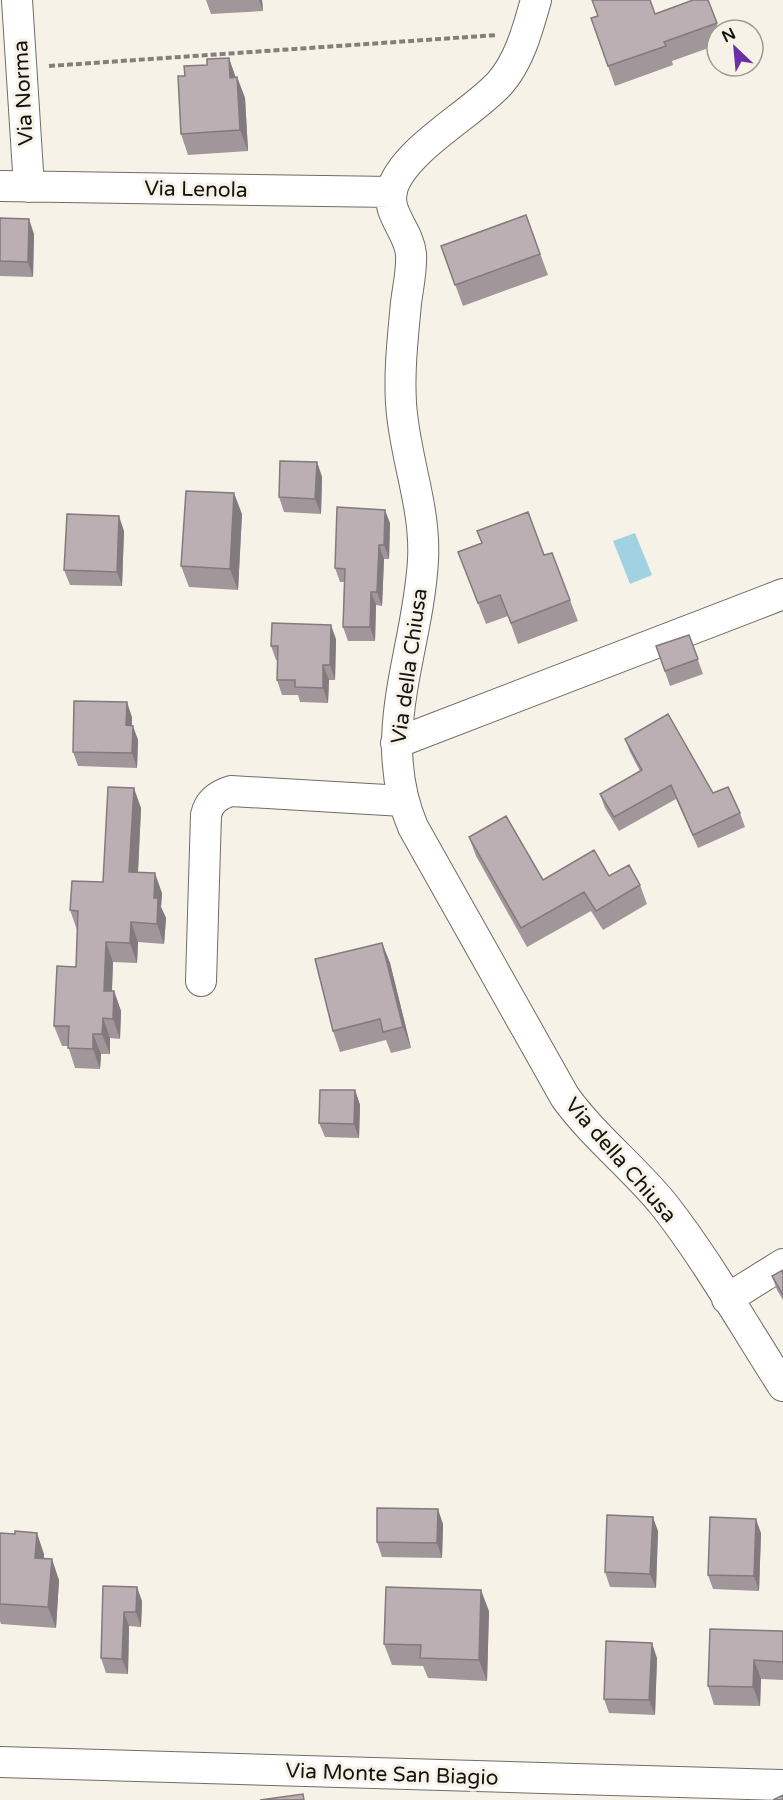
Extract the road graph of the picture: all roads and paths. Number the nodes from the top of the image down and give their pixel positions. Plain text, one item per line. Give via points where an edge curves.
1 (17, 0) edge
2 (536, 0) edge
3 (526, 33) junction
4 (21, 68) junction
5 (14, 187) edge
6 (392, 192) junction
7 (783, 594) edge
8 (396, 743) junction
9 (403, 801) junction
10 (201, 981) dead end
11 (783, 1264) edge
12 (727, 1299) junction
13 (783, 1386) edge
14 (0, 1762) edge
15 (783, 1785) edge

1 - 4 street, Via Norma
2 - 3 street
3 - 4 path
3 - 6 street via 500,83 416,155 400,173
4 - 5 street, Via Norma
5 - 6 street, Via Lenola
6 - 8 street, Via della Chiusa via 393,209 410,247 401,388 423,546 420,590 400,694
7 - 8 street
8 - 9 street, Via della Chiusa
9 - 10 street via 231,791 210,803 206,815
9 - 12 street, Via della Chiusa via 413,827 565,1097 592,1132 665,1208
11 - 12 street
12 - 13 street, Via della Chiusa
14 - 15 street, Via Monte San Biagio

